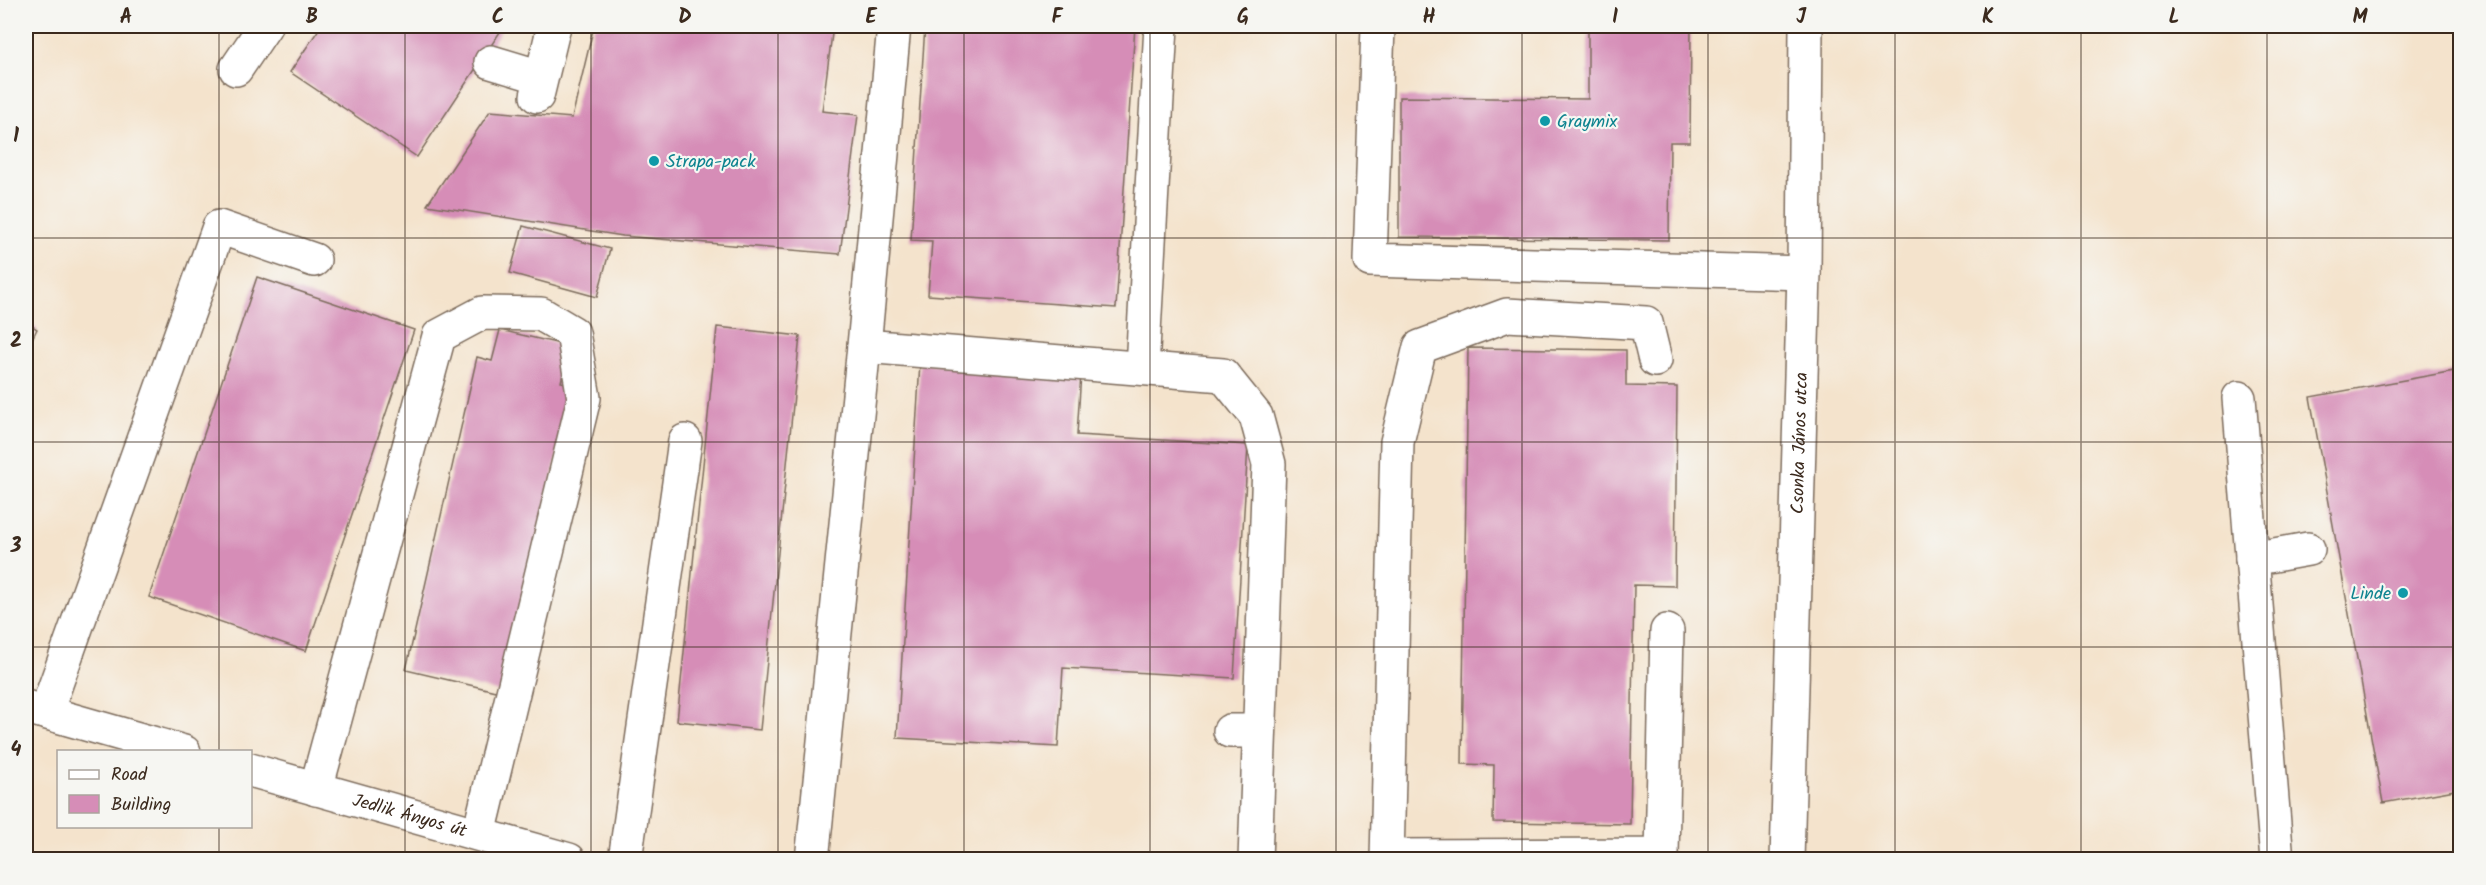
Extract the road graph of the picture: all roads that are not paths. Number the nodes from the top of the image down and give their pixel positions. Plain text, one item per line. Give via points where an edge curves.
1 (265, 26) edge
2 (554, 26) edge
3 (894, 26) edge
4 (1161, 26) edge
5 (1378, 26) edge
6 (1806, 26) edge
7 (491, 62) dead end
8 (236, 69) dead end
9 (314, 260) dead end
10 (1804, 273) junction
11 (864, 346) junction
12 (1655, 360) dead end
13 (1142, 368) junction
14 (2239, 398) dead end
15 (685, 441) dead end
16 (2308, 549) dead end
17 (2252, 559) junction
18 (1667, 632) dead end
19 (36, 709) edge
20 (177, 750) edge
21 (252, 771) edge
22 (316, 789) junction
23 (479, 834) junction
24 (1387, 858) edge
25 (569, 860) edge
26 (625, 860) edge
27 (812, 860) edge
28 (1255, 860) edge
29 (1787, 860) edge
30 (2277, 860) edge

1 - 8 street
2 - 7 street via 539,87
3 - 11 street
4 - 13 street
5 - 10 street via 1370,260
6 - 10 street, Csonka János utca
9 - 19 street via 219,227
10 - 29 street, Csonka János utca
11 - 13 street
11 - 27 street
12 - 24 street via 1646,323 1507,315 1420,347 1397,442
13 - 28 street via 1223,375 1256,416 1269,464 1244,731
14 - 17 street
15 - 26 street
16 - 17 street
17 - 30 street
18 - 24 street via 1662,855
19 - 20 street
21 - 22 street, Jedlik Ányos út
22 - 23 street, Jedlik Ányos út
22 - 23 street via 440,336 482,314 541,314 573,333 584,398
23 - 25 street, Jedlik Ányos út

